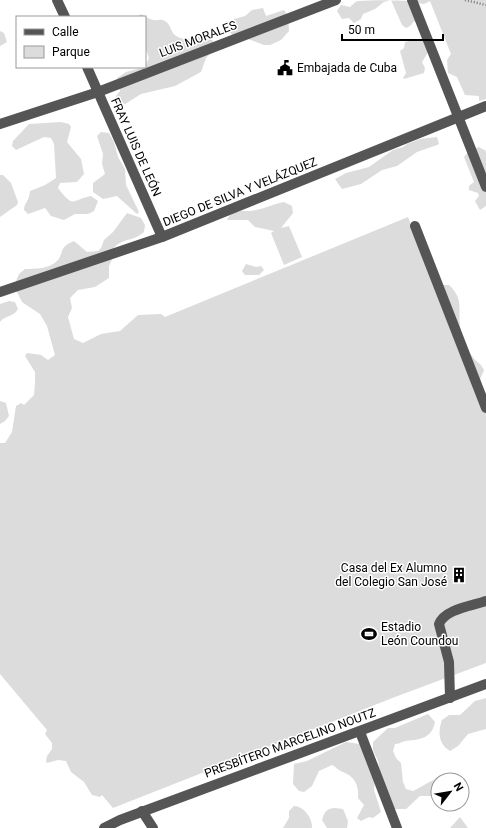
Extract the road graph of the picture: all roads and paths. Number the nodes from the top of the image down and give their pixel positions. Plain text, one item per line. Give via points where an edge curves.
1 (57, 0) edge
2 (336, 0) edge
3 (412, 0) edge
4 (465, 0) edge
5 (486, 5) edge
6 (65, 16) edge
7 (87, 68) edge
8 (98, 92) junction
9 (486, 106) edge
10 (459, 117) junction
11 (0, 124) edge
12 (486, 186) edge
13 (415, 226) dead end
14 (162, 237) junction
15 (0, 292) edge
16 (486, 408) edge
17 (486, 600) edge
18 (486, 684) edge
19 (450, 698) junction
20 (360, 732) junction
21 (142, 811) junction
22 (104, 828) edge
23 (154, 828) edge
24 (397, 828) edge

1 - 6 street
2 - 8 street, LUIS MORALES
3 - 10 street
4 - 5 path
7 - 8 street, FRAY LUIS DE LEÓN
8 - 11 street, LUIS MORALES
8 - 14 street, FRAY LUIS DE LEÓN
9 - 10 street, DIEGO DE SILVA Y VELÁZQUEZ
10 - 12 street
10 - 14 street, DIEGO DE SILVA Y VELÁZQUEZ
13 - 16 street
14 - 15 street, DIEGO DE SILVA Y VELÁZQUEZ
17 - 19 street via 453,612 441,619 439,624 449,662
18 - 19 street, PRESBÍTERO MARCELINO NOUTZ
19 - 20 street, PRESBÍTERO MARCELINO NOUTZ
20 - 21 street, PRESBÍTERO MARCELINO NOUTZ
20 - 24 street
21 - 22 street, PRESBÍTERO MARCELINO NOUTZ
21 - 23 street

